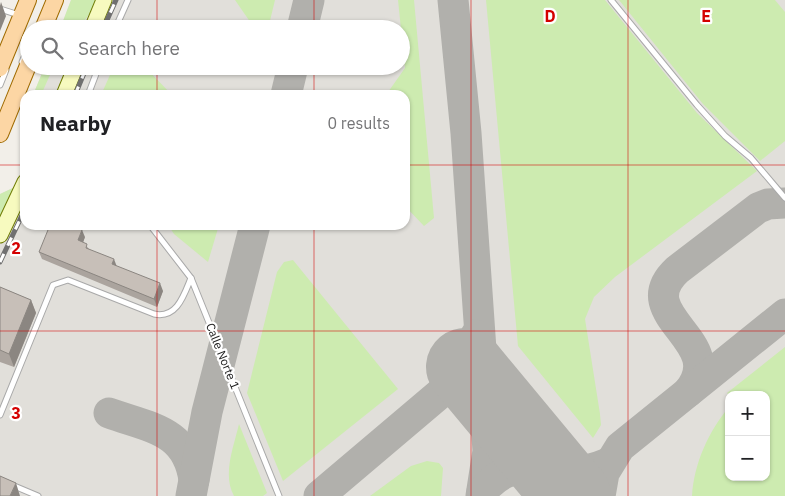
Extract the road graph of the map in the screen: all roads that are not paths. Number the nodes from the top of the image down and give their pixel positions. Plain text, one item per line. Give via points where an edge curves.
1 (28, 0) edge
2 (35, 0) edge
3 (48, 0) edge
4 (55, 0) edge
5 (128, 0) edge
6 (611, 0) edge
7 (103, 3) edge
8 (0, 9) edge
9 (22, 16) junction
10 (20, 20) edge
11 (27, 20) edge
12 (40, 20) edge
13 (47, 20) edge
14 (91, 20) edge
15 (96, 20) edge
16 (119, 20) edge
17 (20, 21) edge
18 (20, 36) edge
19 (0, 68) edge
20 (20, 68) edge
21 (24, 75) edge
22 (72, 75) edge
23 (96, 75) edge
24 (0, 85) edge
25 (66, 90) edge
26 (90, 90) edge
27 (0, 116) edge
28 (0, 134) edge
29 (20, 193) edge
30 (785, 198) edge
31 (154, 230) edge
32 (0, 235) edge
33 (191, 278) junction
34 (0, 415) edge
35 (0, 480) edge
36 (38, 496) edge
37 (278, 496) edge

1 - 9 main road
2 - 11 lane
3 - 12 lane
4 - 13 main road
5 - 16 lane
6 - 30 lane via 697,105 725,136 751,158
7 - 14 lane
7 - 15 street
8 - 9 lane
9 - 10 main road
17 - 19 main road
18 - 24 lane
20 - 27 lane
21 - 28 main road
22 - 25 street
23 - 26 lane
29 - 32 street
31 - 33 lane, Calle Norte 1
33 - 34 lane via 175,308 162,315 68,280 53,285
33 - 37 lane, Calle Norte 1
35 - 36 lane

